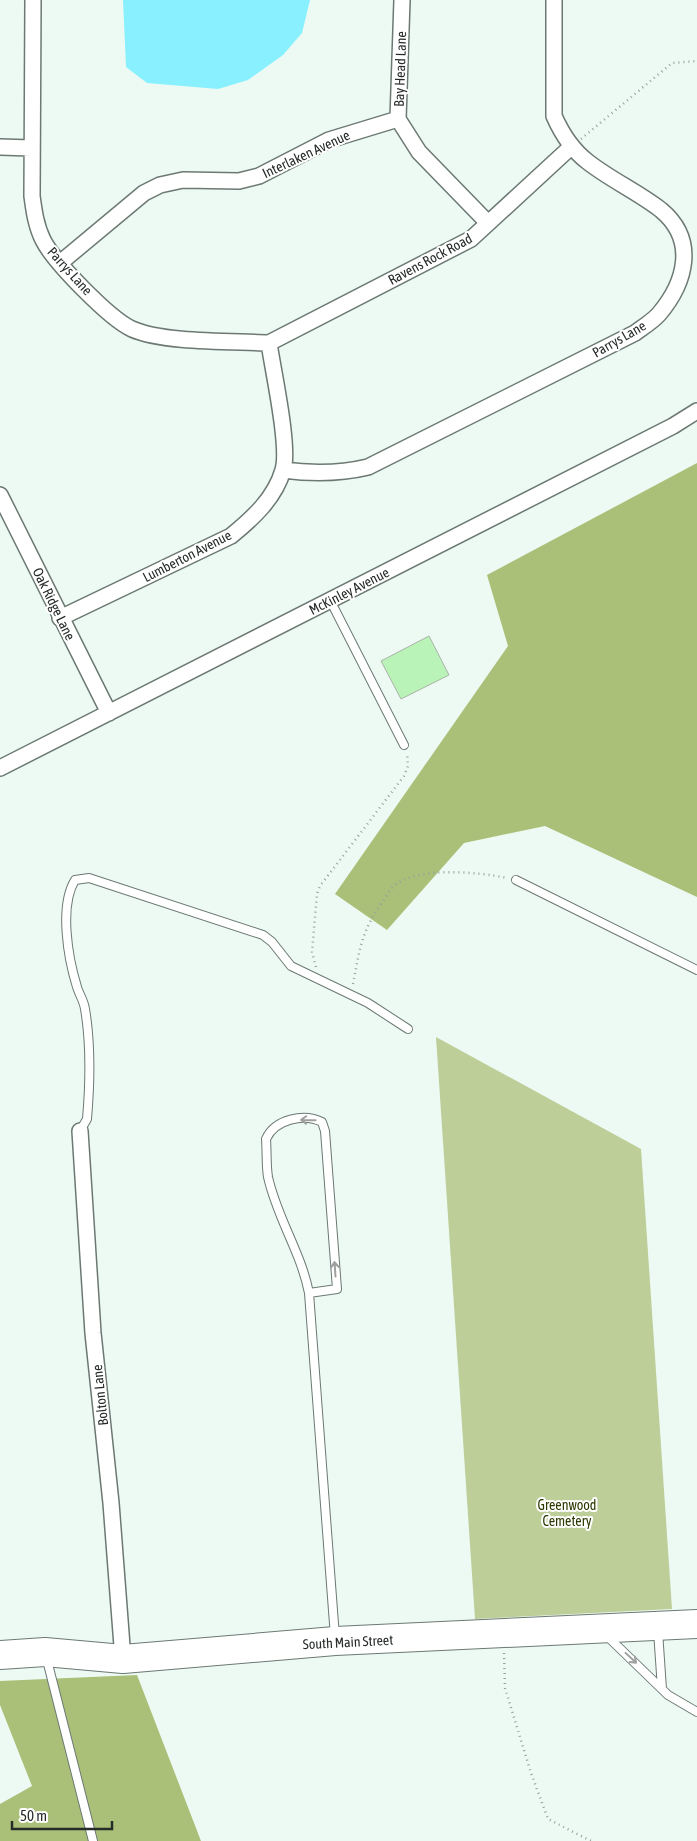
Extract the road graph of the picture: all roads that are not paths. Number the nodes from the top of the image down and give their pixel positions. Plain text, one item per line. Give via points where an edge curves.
1 (33, 0) edge
2 (402, 0) edge
3 (554, 0) edge
4 (398, 119) junction
5 (572, 146) junction
6 (0, 147) edge
7 (31, 148) junction
8 (488, 223) junction
9 (60, 263) junction
10 (269, 343) junction
11 (697, 411) edge
12 (283, 470) junction
13 (0, 495) edge
14 (6, 520) edge
15 (330, 600) junction
16 (60, 618) junction
17 (109, 713) junction
18 (404, 745) road end
19 (0, 768) edge
20 (516, 880) road end
21 (697, 970) edge
22 (408, 1029) dead end
23 (80, 1131) joint
24 (309, 1293) junction
25 (697, 1624) edge
26 (658, 1626) junction
27 (598, 1628) junction
28 (335, 1641) junction
29 (45, 1652) junction
30 (0, 1654) edge
31 (123, 1659) junction
32 (662, 1689) junction
33 (697, 1712) edge
34 (93, 1841) edge

1 - 7 street, Parrys Lane
2 - 4 street, Bay Head Lane
3 - 5 street, Parrys Lane via 554,116
4 - 8 street, Bay Head Lane via 419,152
4 - 9 street, Interlaken Avenue via 329,140 260,176 239,181 183,180 160,185 144,193
5 - 8 street, Ravens Rock Road
5 - 12 street, Parrys Lane via 586,161 660,210 673,222 681,237 686,254 682,275 658,315 635,333 368,467 343,473
6 - 7 street
7 - 9 street, Parrys Lane via 34,216 44,241
8 - 10 street, Ravens Rock Road via 471,239
9 - 10 street, Parrys Lane via 111,315 132,329 160,337
10 - 12 street, Lumberton Avenue via 284,446
11 - 15 street, McKinley Avenue
12 - 16 street, Lumberton Avenue via 269,499 231,536
13 - 14 street, Oak Ridge Lane
14 - 16 street, Oak Ridge Lane
15 - 17 street, McKinley Avenue
15 - 18 lane
16 - 17 street, Oak Ridge Lane
17 - 19 street, McKinley Avenue
20 - 21 lane
22 - 23 lane via 368,1003 291,966 263,935 89,878 75,880 66,910 72,968 85,1007 87,1035 88,1120
23 - 31 street, Bolton Lane via 93,1333 112,1503
24 -> 24 lane via 337,1289 325,1131 322,1122 316,1119 287,1120 266,1139 268,1177 304,1270
24 - 28 lane
25 - 26 highway, South Main Street
26 - 27 highway, South Main Street
26 - 32 lane
27 - 28 highway, South Main Street
27 -> 32 lane
28 - 31 highway, South Main Street
29 - 30 highway, South Main Street
29 - 31 highway, South Main Street
29 - 34 lane
32 - 33 lane

